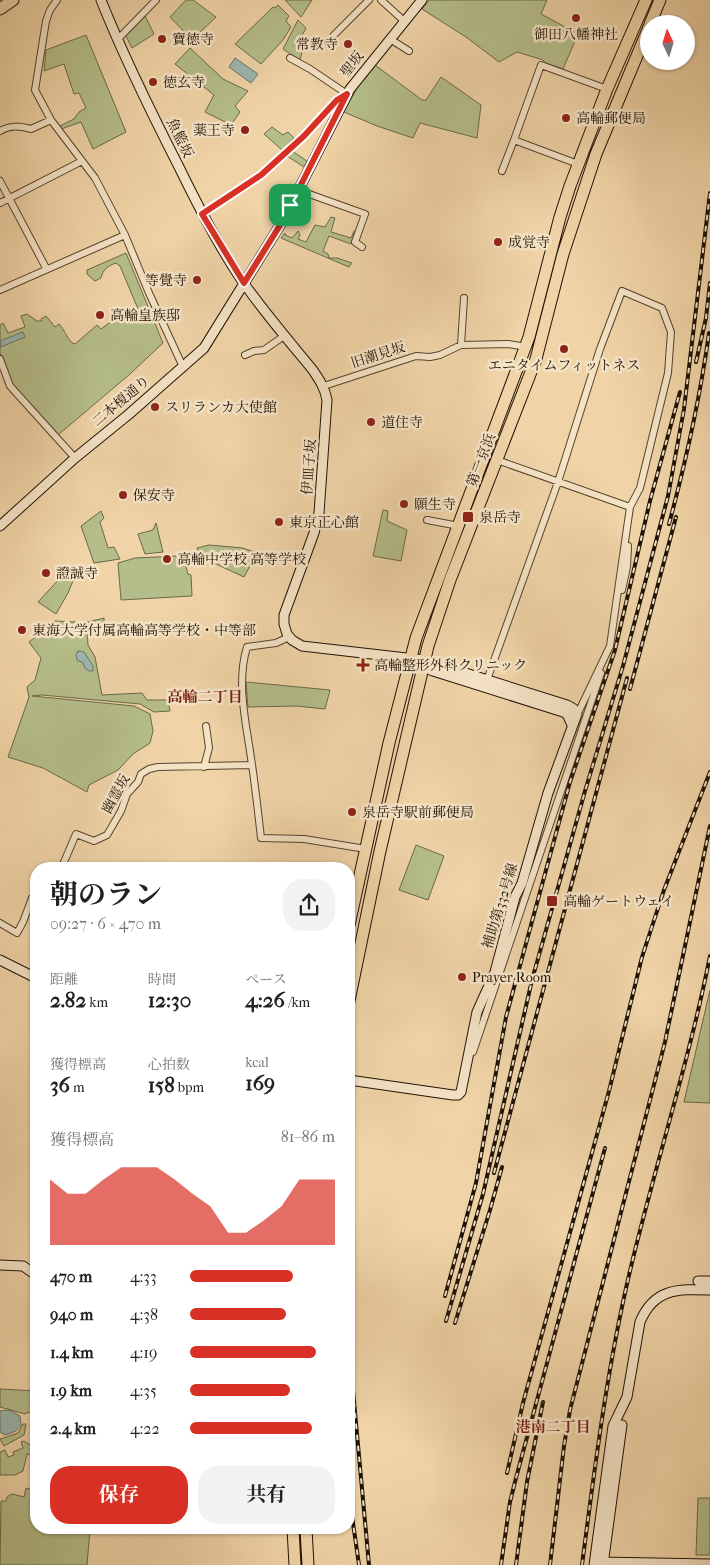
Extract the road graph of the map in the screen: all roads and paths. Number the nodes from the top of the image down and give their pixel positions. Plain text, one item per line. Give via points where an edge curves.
1 (13, 0) edge
2 (57, 0) edge
3 (101, 0) edge
4 (156, 0) edge
5 (368, 0) edge
6 (381, 0) edge
7 (422, 0) edge
8 (646, 0) edge
9 (660, 0) edge
10 (0, 9) edge
11 (654, 15) edge
12 (404, 21) junction
13 (633, 31) junction
14 (640, 32) edge
15 (334, 35) dead end
16 (390, 39) junction
17 (117, 40) junction
18 (640, 48) edge
19 (409, 51) dead end
20 (290, 58) dead end
21 (608, 86) junction
22 (624, 89) junction
23 (347, 94) junction
24 (51, 120) junction
25 (0, 131) edge
26 (514, 140) junction
27 (82, 161) junction
28 (578, 164) junction
29 (502, 171) dead end
30 (0, 181) edge
31 (298, 190) junction
32 (10, 198) junction
33 (0, 204) edge
34 (202, 214) junction
35 (125, 235) junction
36 (362, 247) dead end
37 (46, 268) junction
38 (244, 283) junction
39 (0, 290) edge
40 (464, 298) dead end
41 (534, 316) junction
42 (548, 316) junction
43 (284, 336) junction
44 (462, 345) junction
45 (525, 347) junction
46 (538, 351) junction
47 (245, 355) dead end
48 (0, 359) edge
49 (183, 367) junction
50 (514, 376) junction
51 (528, 381) junction
52 (324, 386) junction
53 (75, 458) junction
54 (497, 460) junction
55 (558, 482) junction
56 (630, 507) junction
57 (427, 520) dead end
58 (0, 526) edge
59 (459, 526) junction
60 (289, 637) junction
61 (610, 646) junction
62 (411, 659) junction
63 (423, 663) junction
64 (206, 726) dead end
65 (252, 765) junction
66 (204, 767) junction
67 (366, 848) junction
68 (64, 862) edge
69 (355, 898) edge
70 (30, 904) edge
71 (0, 923) edge
72 (0, 960) edge
73 (355, 972) edge
74 (30, 975) edge
75 (355, 1081) edge
76 (458, 1095) junction
77 (0, 1265) edge
78 (30, 1271) edge
79 (698, 1280) dead end
80 (710, 1281) edge
81 (710, 1290) edge
82 (622, 1425) dead end
83 (294, 1534) edge
84 (306, 1534) edge
85 (599, 1564) edge
86 (710, 1564) edge
87 (295, 1565) edge
88 (308, 1565) edge

1 - 10 highway
2 - 24 street via 46,21 36,90
3 - 17 street, 魚籃坂
4 - 17 street
5 - 15 street
6 - 12 street
7 - 12 street, 聖坂
8 - 13 highway, 第一京浜
9 - 11 highway, 第一京浜
12 - 16 street, 聖坂
13 - 14 highway
13 - 21 highway, 第一京浜
16 - 19 street
16 - 23 street, 聖坂
17 - 34 street, 魚籃坂
18 - 22 highway, 第一京浜
20 - 23 street
21 - 22 highway
21 - 26 street via 541,66
21 - 28 highway, 第一京浜
22 - 42 highway, 第一京浜 via 580,200
23 - 31 street, 聖坂
23 - 34 street via 261,175
24 - 25 street via 31,129 9,126
24 - 27 street
26 - 28 street
26 - 29 street
27 - 32 street
27 - 35 street via 95,178
28 - 41 highway, 第一京浜 via 560,217
30 - 32 street
31 - 36 street via 365,214 355,242
31 - 38 street, 聖坂
32 - 33 street
32 - 37 street
34 - 38 street, 魚籃坂
35 - 37 street
35 - 49 street
37 - 39 street
38 - 43 street
38 - 49 street, 二本榎通り via 204,348
40 - 44 street
41 - 42 highway via 536,324 540,325
41 - 45 highway, 第一京浜
42 - 46 highway, 第一京浜
43 - 47 street via 264,350
43 - 52 street
44 - 45 street
44 - 52 street, 旧潮見坂 via 430,358 416,356
45 - 46 street
45 - 50 highway, 第一京浜
46 - 51 highway, 第一京浜
48 - 53 street via 10,386
49 - 53 street, 二本榎通り
50 - 51 highway via 523,374
50 - 59 highway, 第一京浜
51 - 54 highway, 第一京浜
52 - 60 street, 伊皿子坂 via 327,400 321,499 314,532 284,615
53 - 58 street, 二本榎通り
54 - 55 street
54 - 63 highway, 第一京浜 via 450,580
55 - 56 street
55 - 56 street via 622,291 662,308 671,332 668,373 640,488
55 - 63 street via 488,680
56 - 61 street via 627,567
57 - 59 street
59 - 62 highway, 第一京浜
60 - 62 street via 302,646 315,649
60 - 65 street via 276,643 247,647 244,657 242,682
61 - 63 street via 579,711
61 - 76 street
62 - 63 street
62 - 67 highway, 第一京浜
63 - 73 highway, 第一京浜
63 - 76 street, 補助第332号線 via 567,705 577,714 548,793 522,883 514,897 495,972 477,1012
64 - 66 street via 209,748
65 - 66 street, 幽霊坂
65 - 67 street via 261,838 304,839
66 - 68 street, 幽霊坂 via 158,767 141,774 107,835 94,841 76,834
67 - 69 highway, 第一京浜
70 - 71 street via 17,933
72 - 74 street
75 - 76 street
77 - 78 street via 23,1266
79 - 80 street
81 - 85 street via 671,1291 655,1300 640,1322 626,1397 613,1426
82 - 85 street
83 - 87 highway
84 - 88 highway
85 - 86 street

